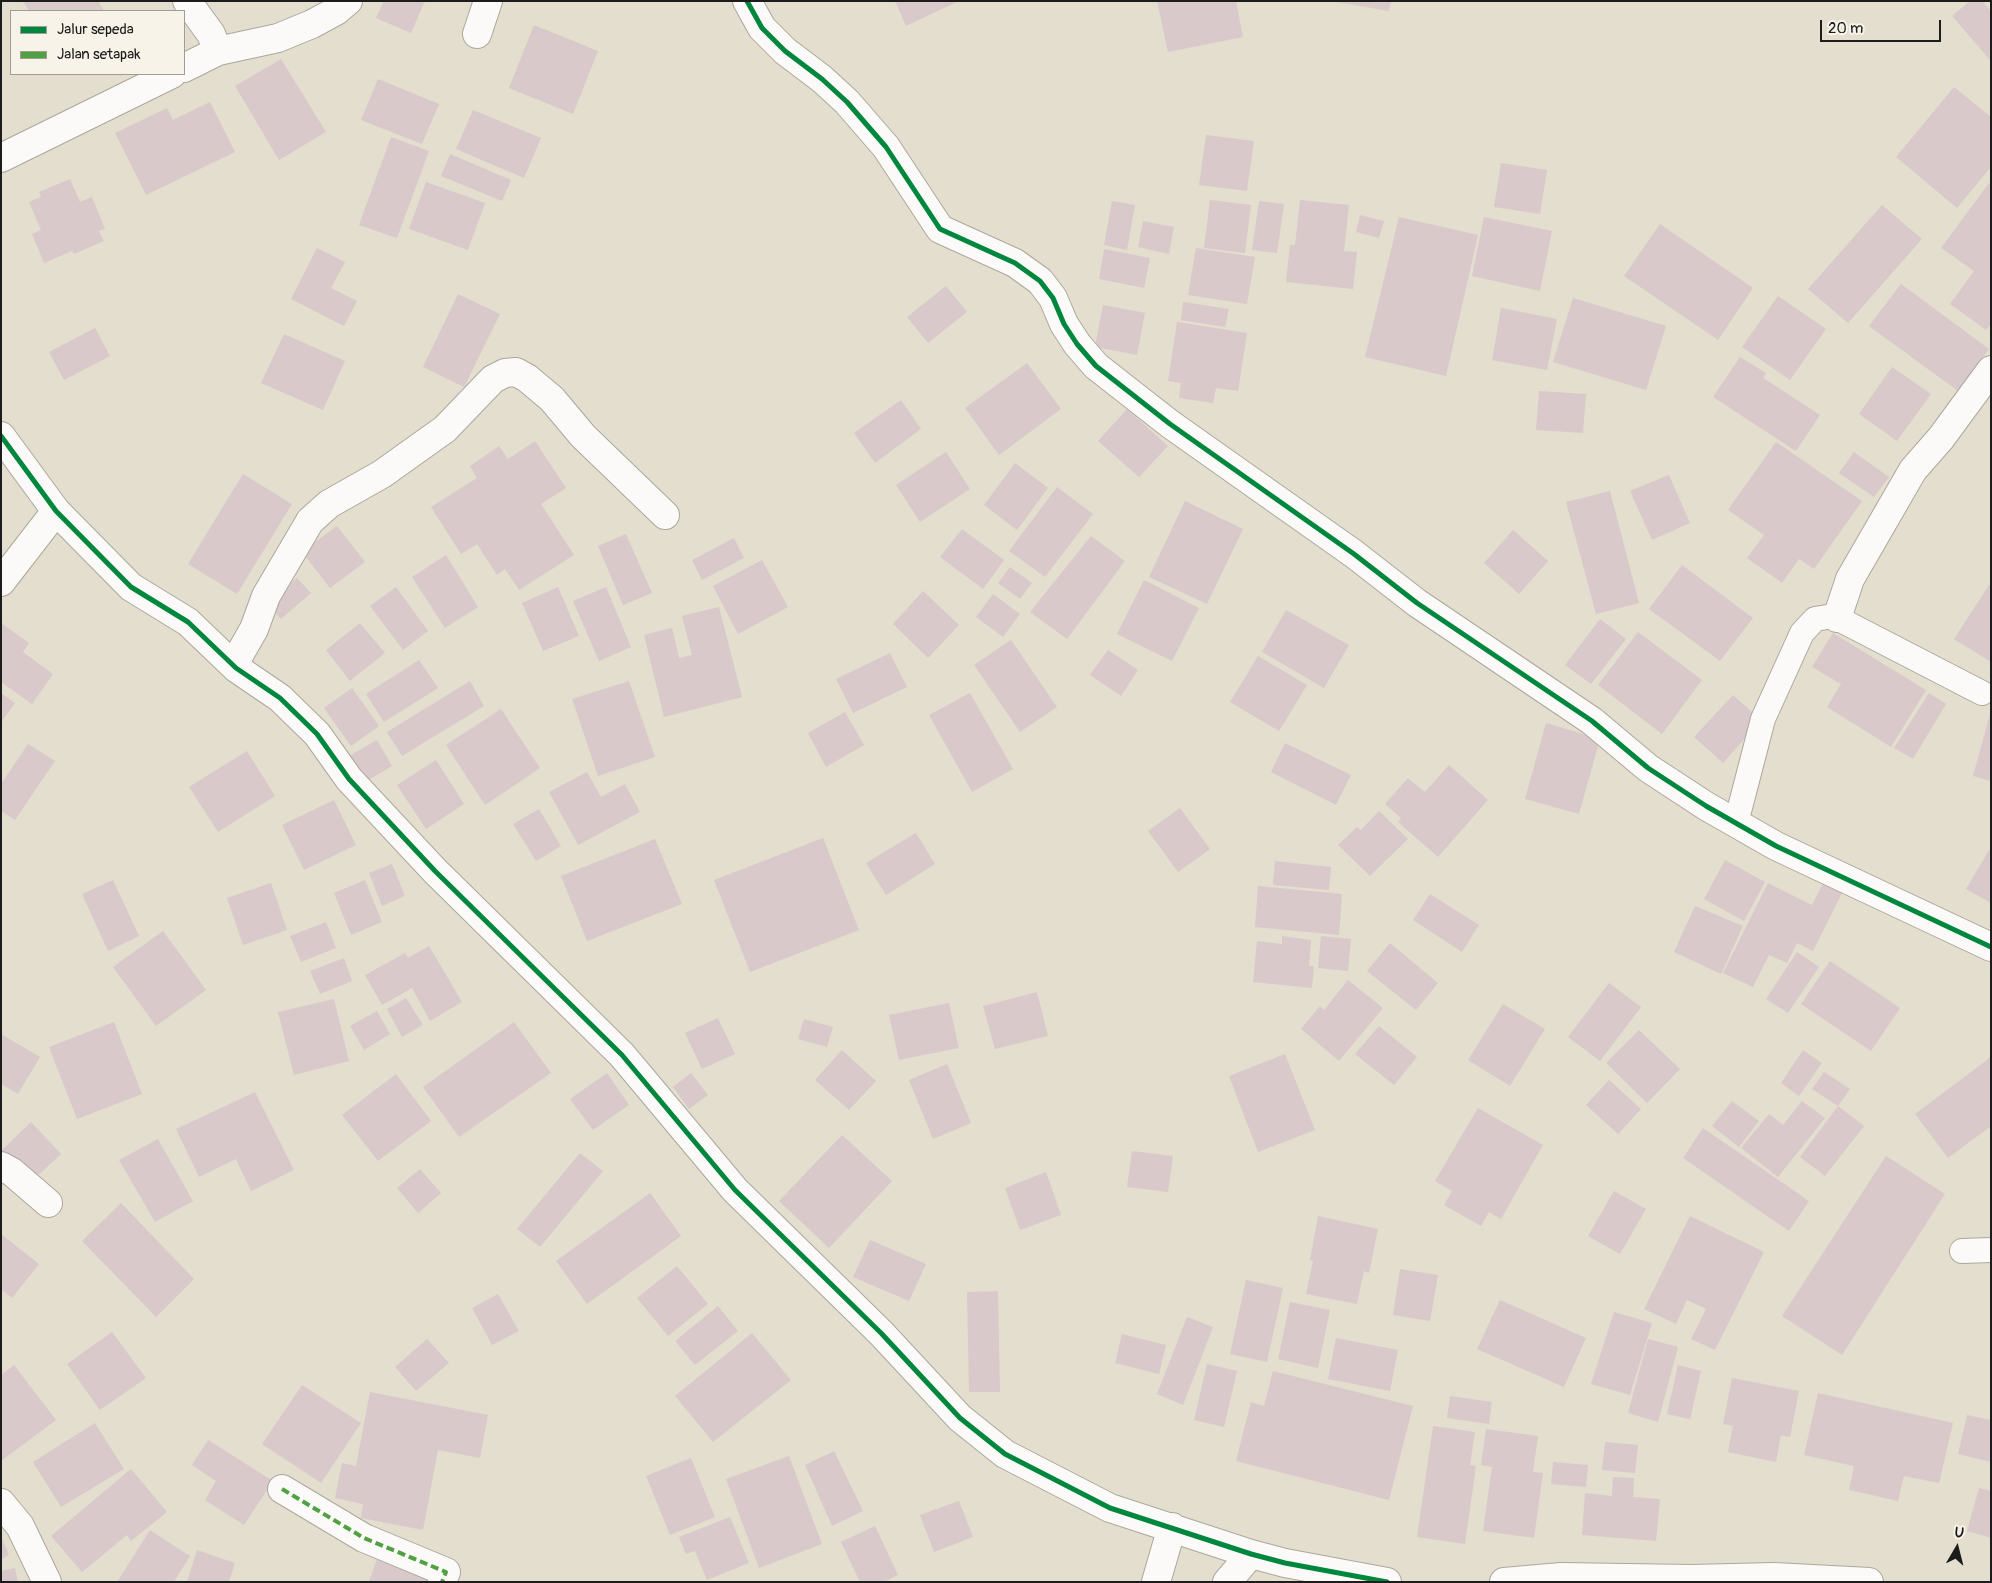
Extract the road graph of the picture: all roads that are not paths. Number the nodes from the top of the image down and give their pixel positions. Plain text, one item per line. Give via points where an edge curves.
1 (187, 1) edge
2 (348, 1) edge
3 (488, 1) edge
4 (747, 1) edge
5 (477, 34) dead end
6 (218, 51) junction
7 (185, 68) edge
8 (170, 75) edge
9 (1, 158) edge
10 (1991, 370) edge
11 (1, 436) edge
12 (56, 511) junction
13 (665, 515) dead end
14 (1, 582) edge
15 (1837, 618) junction
16 (236, 668) junction
17 (1982, 693) dead end
18 (1736, 823) junction
19 (1991, 947) edge
20 (1, 1166) edge
21 (48, 1203) dead end
22 (1991, 1250) edge
23 (1962, 1251) dead end
24 (282, 1489) dead end
25 (1, 1503) edge
26 (1172, 1527) junction
27 (1251, 1554) junction
28 (47, 1582) edge
29 (442, 1582) edge
30 (1156, 1582) edge
31 (1227, 1582) edge
32 (1387, 1582) edge
33 (1504, 1582) edge
34 (1869, 1582) edge

1 - 6 street via 211,34
2 - 6 street via 312,24 278,38
3 - 5 street
4 - 18 street via 762,28 847,102 886,147 940,229 1014,263 1040,281 1077,344 1096,366 1170,424 1418,602 1592,721 1648,768
6 - 7 street
8 - 9 street
10 - 15 street via 1914,470 1850,579
11 - 12 street
12 - 14 street
12 - 16 street via 131,587 188,622
13 - 16 street via 583,436 552,399 527,378 516,372 493,378 445,429 382,474 330,504 310,521 266,596
15 - 17 lane
15 - 18 lane via 1816,619 1802,633 1763,720
16 - 26 street via 280,698 317,734 349,779 436,871 622,1054 735,1190 881,1333 960,1418 1005,1454 1102,1504
18 - 19 street via 1776,846
20 - 21 street
22 - 23 lane
24 - 29 street via 364,1538 446,1572
25 - 28 street via 20,1526
26 - 27 street
26 - 30 street
27 - 31 street
27 - 32 street
33 - 34 street via 1562,1577 1774,1577

